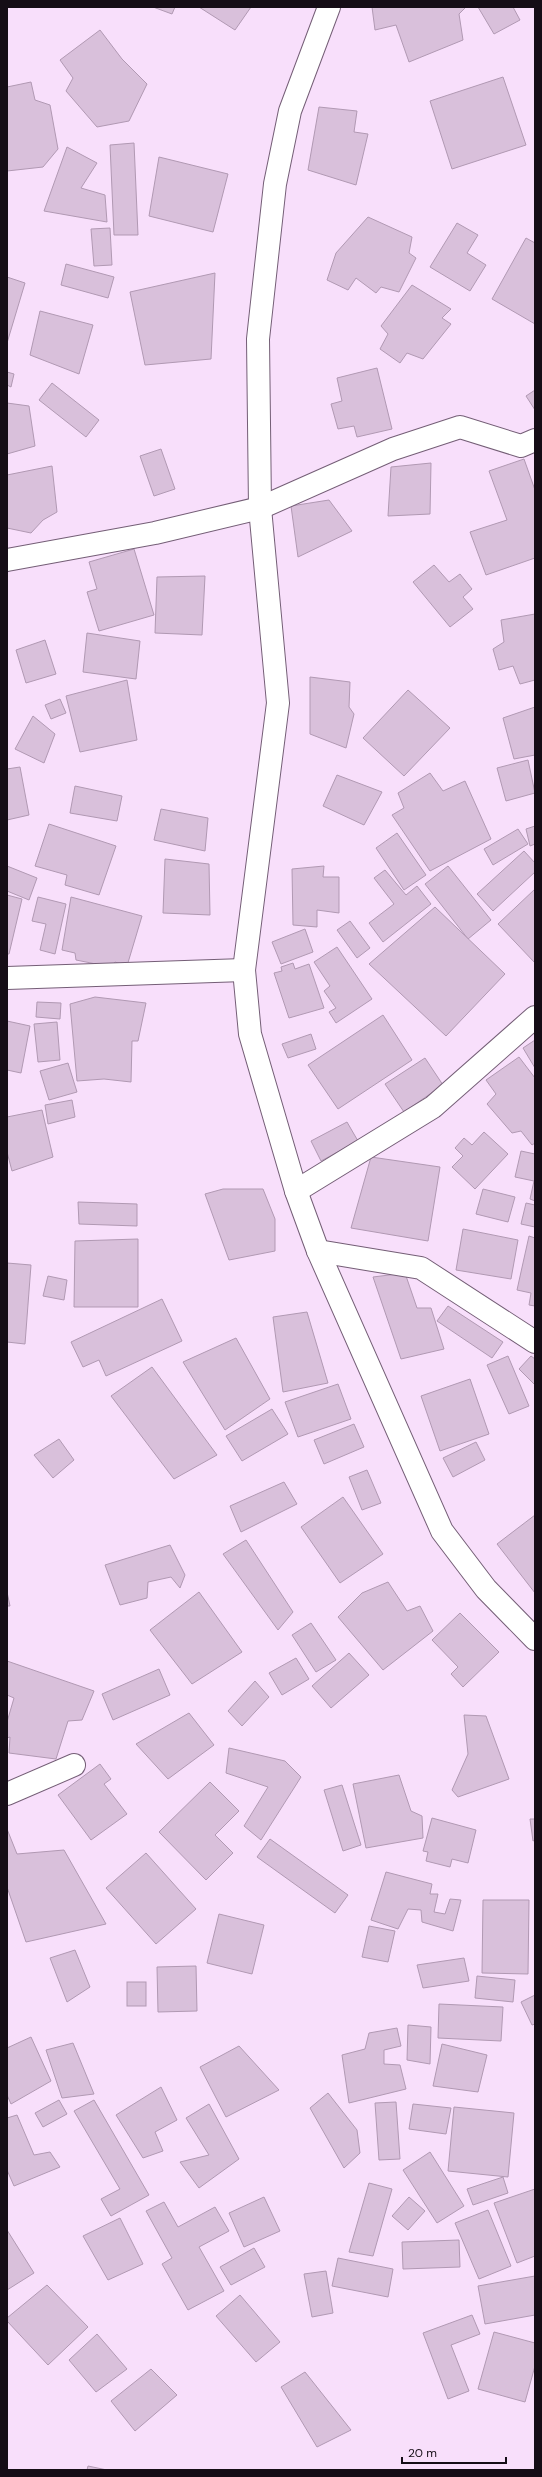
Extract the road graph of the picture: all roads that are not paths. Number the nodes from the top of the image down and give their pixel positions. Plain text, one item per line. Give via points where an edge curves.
1 (329, 7) edge
2 (535, 440) edge
3 (260, 508) junction
4 (7, 560) edge
5 (244, 970) junction
6 (7, 978) edge
7 (535, 1017) edge
8 (296, 1191) junction
9 (318, 1251) junction
10 (535, 1342) edge
11 (535, 1639) edge
12 (74, 1765) dead end
13 (7, 1794) edge

1 - 3 street via 290,111 275,184 258,339
2 - 3 street via 521,446 460,427 393,449
3 - 4 street via 155,533
3 - 5 street via 278,703
5 - 6 street
5 - 8 street via 250,1034
7 - 8 street via 433,1107
8 - 9 street
9 - 10 street via 421,1268
9 - 11 street via 442,1531 486,1589
12 - 13 street

